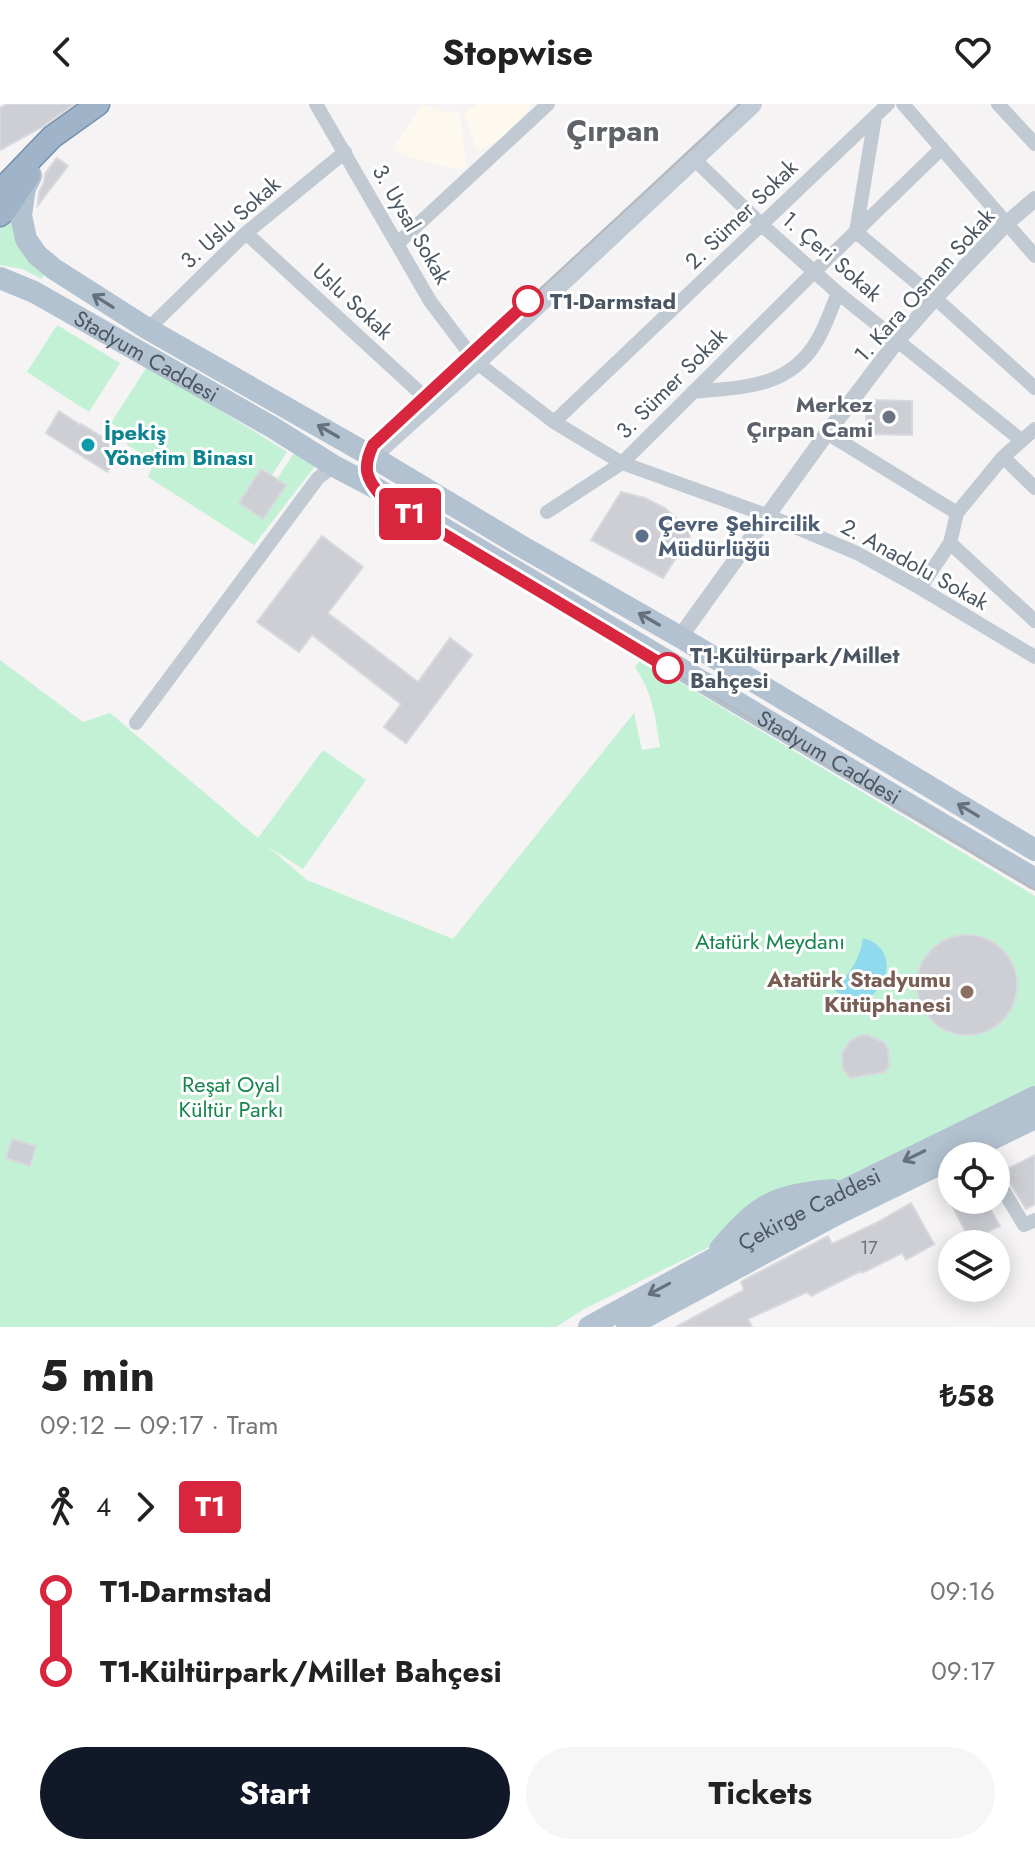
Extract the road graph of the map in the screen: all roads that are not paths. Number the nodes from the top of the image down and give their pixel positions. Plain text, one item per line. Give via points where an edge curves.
1 (98, 104) edge
2 (316, 104) edge
3 (548, 104) edge
4 (752, 104) edge
5 (888, 104) edge
6 (903, 104) edge
7 (998, 104) edge
8 (875, 117) junction
9 (52, 137) junction
10 (1035, 144) edge
11 (942, 148) junction
12 (345, 152) junction
13 (694, 159) junction
14 (0, 191) edge
15 (1035, 199) edge
16 (0, 215) edge
17 (1007, 223) junction
18 (762, 225) junction
19 (856, 232) junction
20 (246, 233) junction
21 (397, 244) junction
22 (1035, 256) edge
23 (815, 271) junction
24 (0, 278) edge
25 (838, 293) junction
26 (935, 298) junction
27 (148, 329) junction
28 (897, 341) junction
29 (476, 362) junction
30 (1035, 388) edge
31 (693, 392) junction
32 (430, 402) junction
33 (554, 422) junction
34 (1035, 429) edge
35 (827, 433) junction
36 (1021, 440) junction
37 (371, 456) junction
38 (1003, 457) junction
39 (622, 463) junction
40 (334, 466) junction
41 (1035, 488) edge
42 (547, 512) dead end
43 (957, 513) junction
44 (769, 516) junction
45 (950, 543) junction
46 (920, 588) junction
47 (1035, 621) edge
48 (680, 637) junction
49 (1033, 654) edge
50 (136, 723) dead end
51 (1035, 850) edge
52 (1035, 879) edge
53 (1035, 1097) edge
54 (1035, 1118) edge
55 (990, 1142) edge
56 (938, 1167) edge
57 (1010, 1202) edge
58 (1035, 1220) edge
59 (589, 1327) edge
60 (627, 1327) edge

1 - 9 highway
2 - 12 street, 3. Uysal Sokak
3 - 21 street
4 - 13 main road
5 - 8 street, 2. Sümer Sokak
6 - 11 street
7 - 10 street
8 - 18 street, 2. Sümer Sokak
8 - 19 street
9 - 14 highway
9 - 16 highway
27 -> 9 main road via 54,269 26,239 21,215 25,188
11 - 17 street
11 - 19 street, 3. Sümer Sokak
12 - 20 street, 3. Uslu Sokak
12 - 21 street, 3. Uysal Sokak
13 - 18 street, 1. Çeri Sokak
13 - 29 main road
15 - 17 street, 1. Kara Osman Sokak
17 - 22 street
17 - 26 street, 1. Kara Osman Sokak
18 - 23 street, 1. Çeri Sokak
18 - 33 street, 2. Sümer Sokak
19 - 23 street, 3. Sümer Sokak
19 - 26 street
20 - 27 street, 3. Uslu Sokak
20 - 32 street, Uslu Sokak
21 - 29 street, 3. Uysal Sokak via 430,301
23 - 25 street, 1. Çeri Sokak
23 - 31 street, 3. Sümer Sokak
24 - 40 main road, Stadyum Caddesi via 34,292
25 - 28 street, 1. Çeri Sokak
25 - 31 street via 815,345 788,374 754,386
26 - 28 street, 1. Kara Osman Sokak
26 - 30 street
37 -> 27 main road
28 - 35 street, 1. Kara Osman Sokak
28 - 36 street, 1. Çeri Sokak
29 - 32 main road
29 - 33 street, 2. Anadolu Sokak
31 - 39 street, 3. Sümer Sokak
32 - 37 main road
33 - 39 street, 2. Anadolu Sokak
34 - 36 street
35 - 43 street
35 - 44 street, 1. Kara Osman Sokak
36 - 38 street
48 -> 37 main road
38 - 41 street
38 - 43 street
39 - 42 street, 3. Sümer Sokak
39 - 44 street, 2. Anadolu Sokak
40 - 50 street via 318,478
40 - 52 main road, Stadyum Caddesi
43 - 45 street
44 - 46 street, 2. Anadolu Sokak via 857,553
44 - 48 street, 1. Kara Osman Sokak
45 - 46 street
45 - 47 street
46 - 49 street, 2. Anadolu Sokak
51 -> 48 main road
53 -> 59 main road, Çekirge Caddesi via 790,1217
54 - 55 main road, Çekirge Caddesi
56 - 60 main road, Çekirge Caddesi via 837,1214
57 - 58 street via 1024,1225

